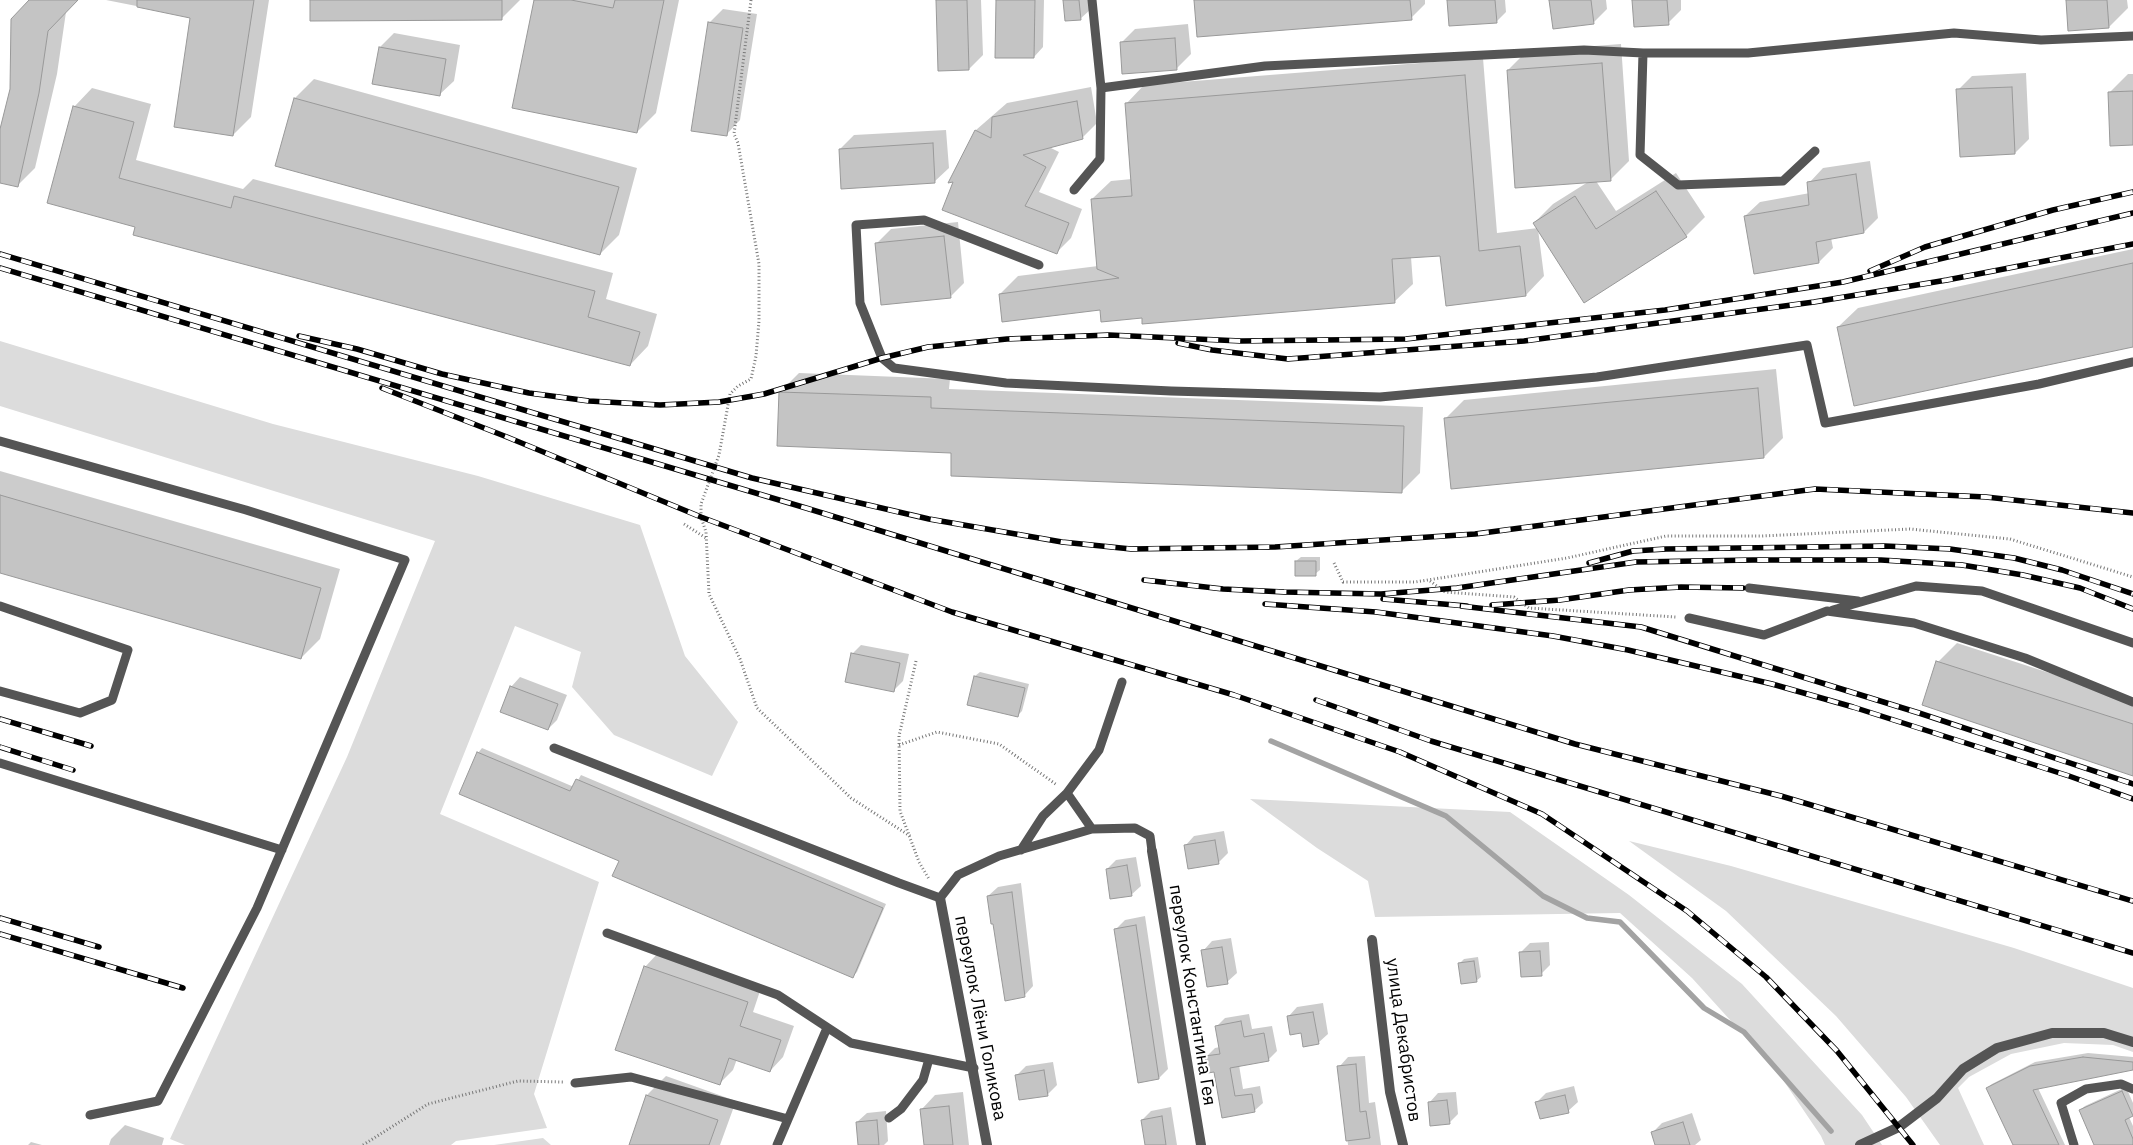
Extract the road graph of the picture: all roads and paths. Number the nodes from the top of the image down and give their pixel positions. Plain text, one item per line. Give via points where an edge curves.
1 (751, 0) edge
2 (1092, 0) edge
3 (2133, 36) edge
4 (1643, 53) junction
5 (1101, 88) junction
6 (1815, 151) dead end
7 (1074, 190) dead end
8 (1039, 265) dead end
9 (2133, 362) edge
10 (0, 441) edge
11 (684, 524) dead end
12 (706, 538) junction
13 (1334, 563) dead end
14 (2133, 577) edge
15 (1430, 580) junction
16 (1749, 588) dead end
17 (1864, 601) junction
18 (0, 606) edge
19 (1828, 612) junction
20 (1689, 618) joint
21 (2133, 643) edge
22 (916, 660) dead end
23 (1122, 682) dead end
24 (0, 691) edge
25 (2133, 702) edge
26 (899, 746) junction
27 (554, 748) dead end
28 (0, 763) edge
29 (1067, 792) junction
30 (1092, 828) junction
31 (910, 836) junction
32 (282, 850) junction
33 (1021, 850) junction
34 (1152, 851) joint
35 (940, 898) junction
36 (607, 933) dead end
37 (1372, 940) dead end
38 (828, 1028) junction
39 (2133, 1042) edge
40 (928, 1059) junction
41 (974, 1068) junction
42 (575, 1083) joint
43 (2133, 1089) edge
44 (90, 1115) dead end
45 (889, 1118) dead end
46 (788, 1119) junction
47 (363, 1145) edge
48 (777, 1145) edge
49 (987, 1145) edge
50 (1200, 1145) edge
51 (1403, 1145) edge
52 (1860, 1145) edge
53 (2074, 1145) edge

1 - 12 path via 734,134 759,264 759,322 751,379 730,394 719,455 701,504
2 - 5 lane
3 - 4 lane via 2041,40 1954,33 1748,53
4 - 5 lane via 1584,50 1265,66
4 - 6 lane via 1640,155 1678,185 1783,181
5 - 7 lane via 1100,158
8 - 9 lane via 924,220 856,226 860,304 882,358 894,368 1006,382 1380,397 1597,377 1807,345 1826,423 2039,384
10 - 32 lane via 246,510 405,560
11 - 12 path
12 - 31 path via 709,594 740,659 757,708 851,798
13 - 15 path via 1343,582
14 - 15 path via 2010,539 1910,529 1762,536 1666,536 1567,558
15 - 20 path via 1445,592 1514,597 1529,608
16 - 17 lane
17 - 19 lane
17 - 21 lane via 1916,586 1982,591
18 - 24 lane via 128,650 112,700 80,713
19 - 20 lane via 1764,636
19 - 25 lane via 1914,623 2025,658
22 - 26 path
23 - 29 lane via 1099,750
26 - 29 path via 937,732 999,744
26 - 31 path via 900,811
27 - 35 lane
28 - 32 lane
29 - 30 lane
29 - 33 lane via 1043,816
30 - 33 lane
30 - 34 lane via 1135,828 1150,836
31 - 35 path via 919,862
32 - 44 lane via 257,908 158,1101
33 - 35 lane via 999,856 958,876
34 - 50 street, переулок Константина Гея
35 - 41 street, переулок Лёни Голикова
36 - 38 lane via 778,995
37 - 51 street, улица Декабристов via 1390,1092
38 - 40 lane via 851,1043
38 - 46 lane
39 - 52 street via 2104,1033 2052,1033 1997,1048 1963,1069 1937,1098 1899,1127
40 - 41 lane
40 - 45 lane via 923,1080 901,1109
41 - 49 street, переулок Лёни Голикова
42 - 46 lane via 631,1076
42 - 47 path via 518,1081 428,1104
43 - 53 lane via 2121,1084 2086,1089 2061,1103
46 - 48 lane

